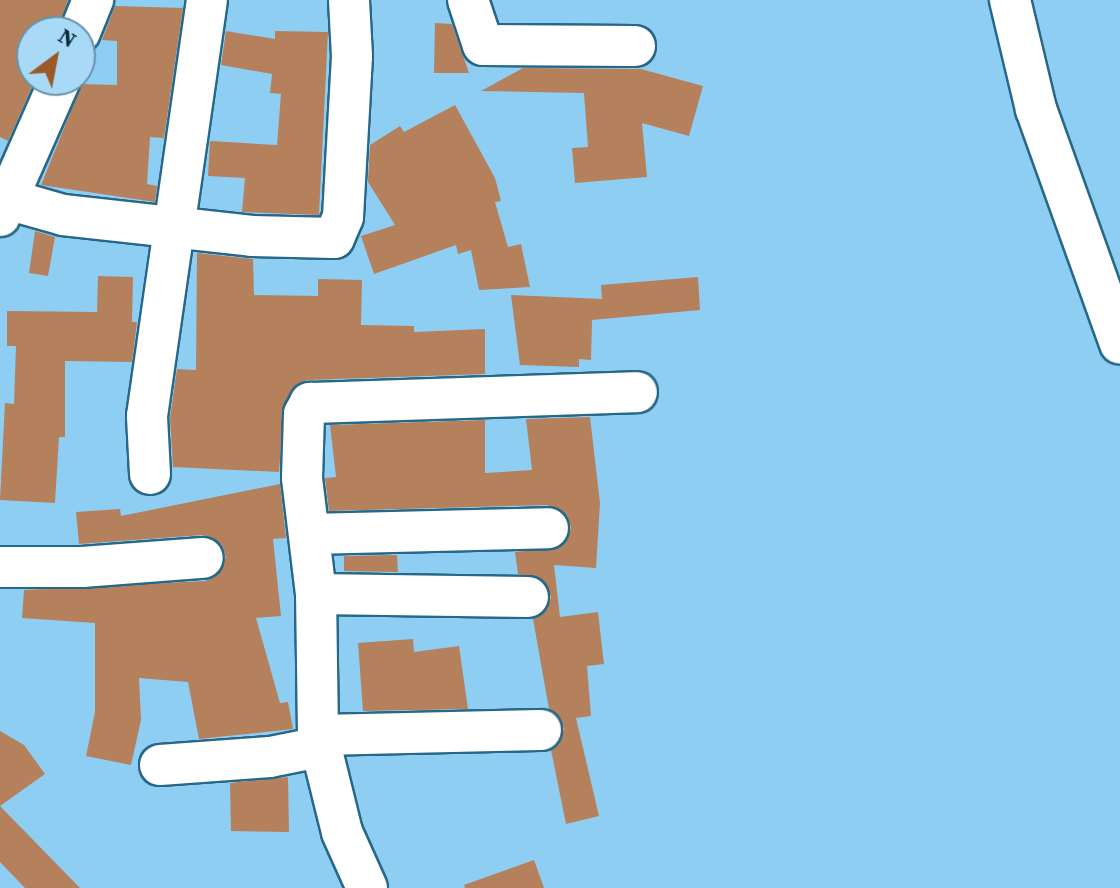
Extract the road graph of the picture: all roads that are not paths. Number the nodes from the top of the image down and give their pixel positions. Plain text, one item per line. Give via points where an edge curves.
1 (207, 0) edge
2 (349, 0) edge
3 (468, 0) edge
4 (1010, 0) edge
5 (635, 46) dead end
6 (53, 96) edge
7 (4, 207) edge
8 (176, 228) junction
9 (1120, 343) edge
10 (637, 392) dead end
11 (150, 474) dead end
12 (548, 528) dead end
13 (310, 534) junction
14 (203, 558) dead end
15 (0, 567) edge
16 (316, 594) junction
17 (528, 597) dead end
18 (541, 730) dead end
19 (319, 741) junction
20 (160, 765) dead end
21 (367, 888) edge

1 - 8 street
2 - 8 street via 352,56 340,233 334,238 266,236
3 - 5 street via 483,45
4 - 9 street via 1036,109
6 - 7 street
7 - 8 street
8 - 11 street via 146,425
10 - 13 street via 310,403 304,414 302,478
12 - 13 street
13 - 16 street
14 - 15 street
16 - 17 street
16 - 19 street
18 - 19 street
19 - 20 street via 270,757
19 - 21 street via 342,832

